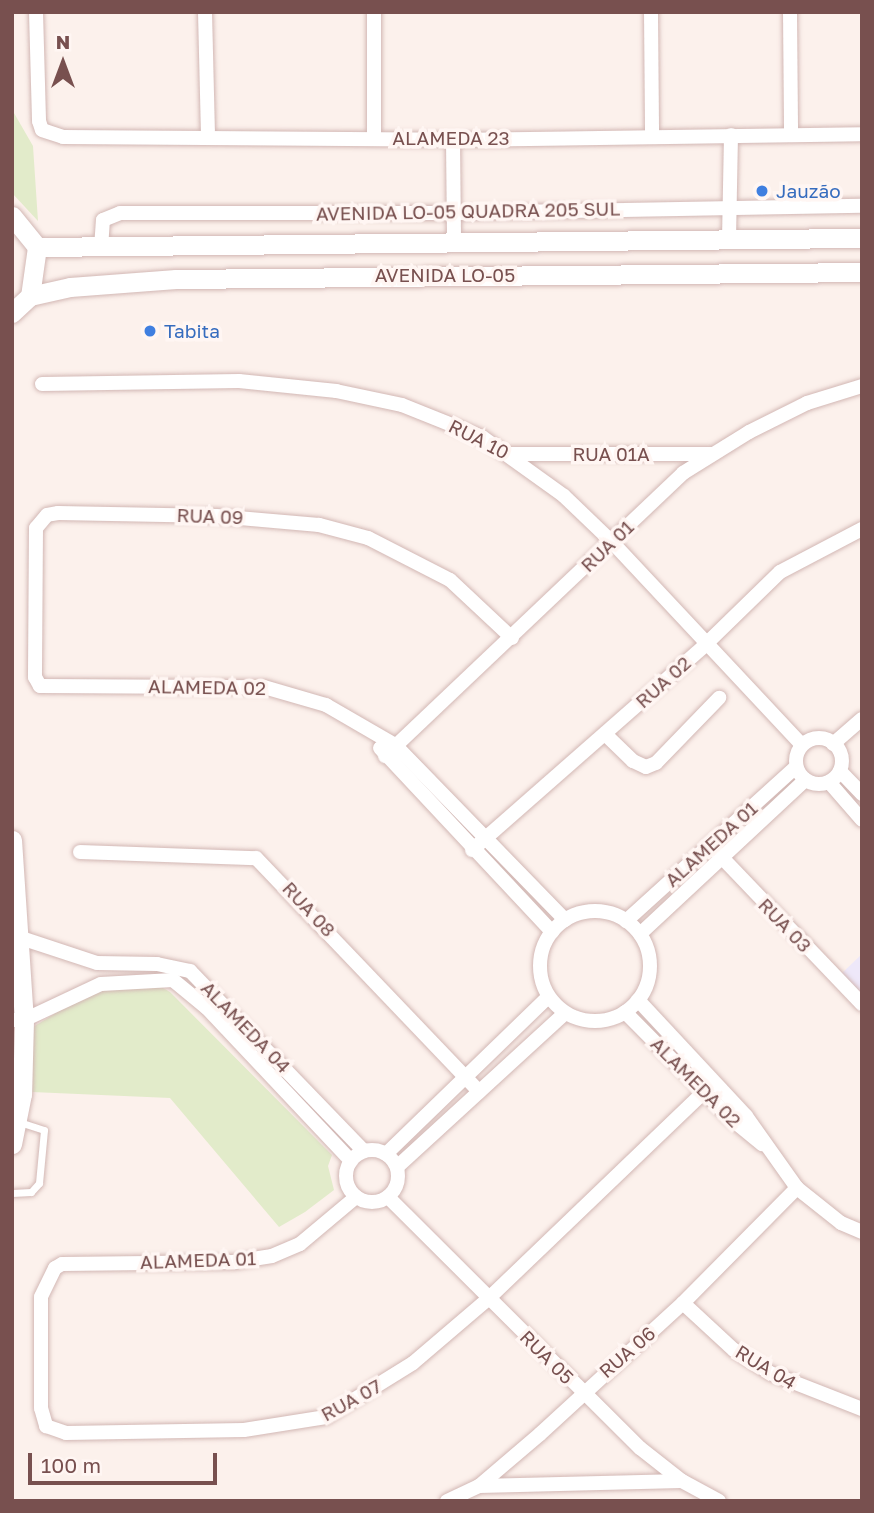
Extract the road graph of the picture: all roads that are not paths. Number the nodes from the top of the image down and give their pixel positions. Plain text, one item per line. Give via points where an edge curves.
1 (36, 12) edge
2 (205, 12) edge
3 (374, 12) edge
4 (651, 12) edge
5 (790, 12) edge
6 (792, 134) junction
7 (862, 134) edge
8 (731, 135) junction
9 (208, 137) junction
10 (652, 137) junction
11 (374, 138) junction
12 (453, 140) junction
13 (862, 206) edge
14 (730, 207) junction
15 (453, 214) junction
16 (12, 216) edge
17 (862, 238) edge
18 (729, 239) junction
19 (454, 242) junction
20 (37, 247) junction
21 (101, 248) junction
22 (862, 272) edge
23 (30, 296) junction
24 (12, 313) edge
25 (42, 384) dead end
26 (862, 386) edge
27 (511, 454) junction
28 (711, 454) junction
29 (862, 529) edge
30 (612, 542) junction
31 (512, 638) junction
32 (704, 646) junction
33 (38, 684) joint
34 (719, 698) dead end
35 (862, 719) edge
36 (605, 734) junction
37 (833, 744) junction
38 (802, 746) junction
39 (390, 751) junction
40 (796, 767) junction
41 (840, 771) junction
42 (804, 780) junction
43 (829, 782) junction
44 (862, 794) edge
45 (862, 820) edge
46 (485, 838) junction
47 (12, 840) edge
48 (710, 845) junction
49 (472, 850) junction
50 (80, 852) dead end
51 (723, 861) junction
52 (565, 920) junction
53 (626, 921) junction
54 (552, 932) junction
55 (640, 934) junction
56 (17, 935) edge
57 (548, 997) junction
58 (638, 1000) junction
59 (862, 1004) edge
60 (625, 1012) junction
61 (565, 1013) junction
62 (18, 1020) edge
63 (464, 1076) junction
64 (295, 1077) junction
65 (709, 1087) junction
66 (283, 1089) junction
67 (479, 1091) junction
68 (309, 1092) junction
69 (296, 1104) junction
70 (16, 1121) junction
71 (12, 1144) edge
72 (365, 1151) junction
73 (386, 1154) junction
74 (351, 1161) junction
75 (397, 1167) junction
76 (797, 1188) junction
77 (12, 1193) edge
78 (356, 1197) junction
79 (388, 1197) junction
80 (862, 1232) edge
81 (62, 1264) joint
82 (488, 1299) junction
83 (682, 1303) junction
84 (582, 1392) junction
85 (862, 1409) edge
86 (682, 1481) junction
87 (479, 1486) junction
88 (447, 1501) edge
89 (719, 1501) edge

1 - 9 street, ALAMEDA 23 via 35,94 42,131 90,139
2 - 9 street
3 - 11 street
4 - 10 street
5 - 6 street
6 - 7 street, ALAMEDA 23
6 - 8 street, ALAMEDA 23
8 - 10 street, ALAMEDA 23
8 - 14 street
9 - 11 street, ALAMEDA 23
10 - 12 street, ALAMEDA 23
11 - 12 street, ALAMEDA 23
12 - 15 street
13 - 14 street, AVENIDA LO-05 QUADRA 205 SUL
14 - 15 street, AVENIDA LO-05 QUADRA 205 SUL
14 - 18 street
15 - 19 street
15 - 21 street, AVENIDA LO-05 QUADRA 205 SUL via 120,213 103,220
16 - 20 main road
17 - 18 main road, AVENIDA LO-05
18 - 19 main road, AVENIDA LO-05
19 - 21 main road, AVENIDA LO-05
20 - 21 main road, AVENIDA LO-05
20 - 23 main road
22 - 23 main road, AVENIDA LO-05 via 176,279 70,287
23 - 24 main road
25 - 27 street, RUA 10 via 239,381 336,391 402,405 482,436
26 - 28 street, RUA 01 via 807,403
27 - 28 street, RUA 01A
27 - 30 street, RUA 10
28 - 30 street, RUA 01 via 683,473
29 - 32 street, RUA 02 via 780,572
30 - 31 street, RUA 01
30 - 32 street, RUA 10
31 - 33 street, RUA 09 via 450,580 368,538 281,519 58,513 47,515 36,528
31 - 39 street, RUA 01
32 - 36 street, RUA 02
32 - 38 street, RUA 10
33 - 39 street, ALAMEDA 02 via 264,687 326,705 368,729
34 - 36 street via 656,764 646,767 633,761
35 - 37 street
36 - 46 street, RUA 02
37 - 38 street via 821,738
37 - 41 street via 841,755
38 - 40 street
39 - 46 street, ALAMEDA 02
39 - 49 street, ALAMEDA 02
40 - 42 street
40 - 48 street, ALAMEDA 01
41 - 43 street
41 - 44 street
42 - 43 street
42 - 51 street, ALAMEDA 01
43 - 45 street
46 - 49 street, RUA 02
46 - 52 street, ALAMEDA 02
47 - 56 main road
48 - 51 street, RUA 03
48 - 53 street, ALAMEDA 01
49 - 54 street, ALAMEDA 02
50 - 63 street, RUA 08 via 256,858
51 - 55 street, ALAMEDA 01
51 - 59 street, RUA 03
52 - 53 street via 593,912
52 - 54 street
53 - 55 street
54 - 57 street via 541,952 540,969
55 - 58 street via 650,967
56 - 62 main road
56 - 64 street, ALAMEDA 04 via 97,963 157,964 190,971
57 - 61 street
57 - 63 street
58 - 60 street
58 - 65 street, ALAMEDA 02
60 - 61 street via 595,1021
60 - 65 street, ALAMEDA 02
61 - 67 street
62 - 66 street, ALAMEDA 04 via 101,984 173,981 207,1008
62 - 70 main road
63 - 67 street, RUA 08
63 - 73 street
64 - 66 street
64 - 68 street, ALAMEDA 04
65 - 76 street, ALAMEDA 02 via 769,1149
65 - 82 street, RUA 07
66 - 69 street, ALAMEDA 04
67 - 75 street
68 - 69 street
68 - 72 street, ALAMEDA 04
69 - 74 street, ALAMEDA 04
70 - 71 main road
70 - 77 lane via 44,1130 39,1183 32,1192
72 - 73 street
72 - 74 street
73 - 75 street
74 - 78 street via 347,1184
75 - 79 street via 397,1183
76 - 80 street, ALAMEDA 02 via 841,1223
76 - 83 street, RUA 06
78 - 79 street via 372,1202
78 - 81 street, ALAMEDA 01 via 300,1244 272,1256 235,1262
79 - 82 street, RUA 05
81 - 82 street, RUA 07 via 49,1274 41,1297 41,1408 46,1426 53,1432 244,1430 327,1417 413,1363
82 - 84 street, RUA 05
83 - 84 street, RUA 06
83 - 85 street, RUA 04 via 734,1350 770,1373
84 - 86 street, RUA 05
84 - 87 street, RUA 06
86 - 87 street
86 - 89 street, RUA 05
87 - 88 street, RUA 06

